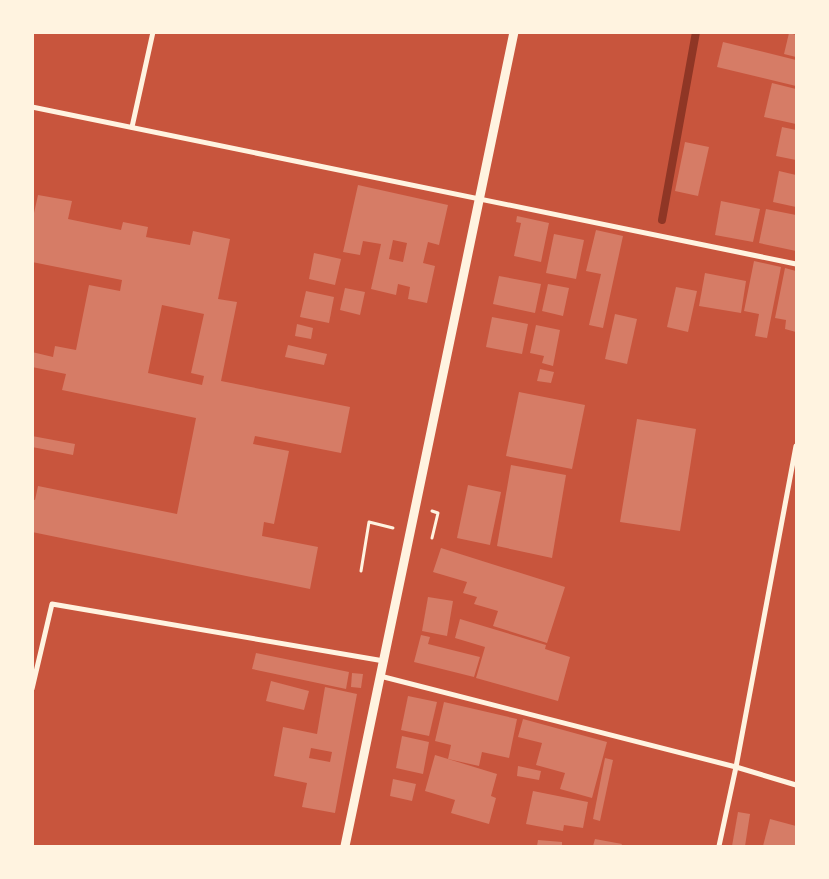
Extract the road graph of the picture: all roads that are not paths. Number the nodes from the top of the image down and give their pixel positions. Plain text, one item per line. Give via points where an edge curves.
1 (153, 32) edge
2 (514, 32) edge
3 (32, 107) edge
4 (132, 128) junction
5 (480, 199) junction
6 (796, 264) edge
7 (796, 446) edge
8 (384, 661) junction
9 (380, 676) junction
10 (32, 689) edge
11 (736, 767) junction
12 (796, 785) edge
13 (345, 846) edge
14 (719, 846) edge

1 - 4 street
2 - 5 street
3 - 4 street
4 - 5 street
5 - 6 street
5 - 8 street
7 - 11 street
8 - 9 street
8 - 10 street via 52,604
9 - 11 street
9 - 13 street
11 - 12 street
11 - 14 street

